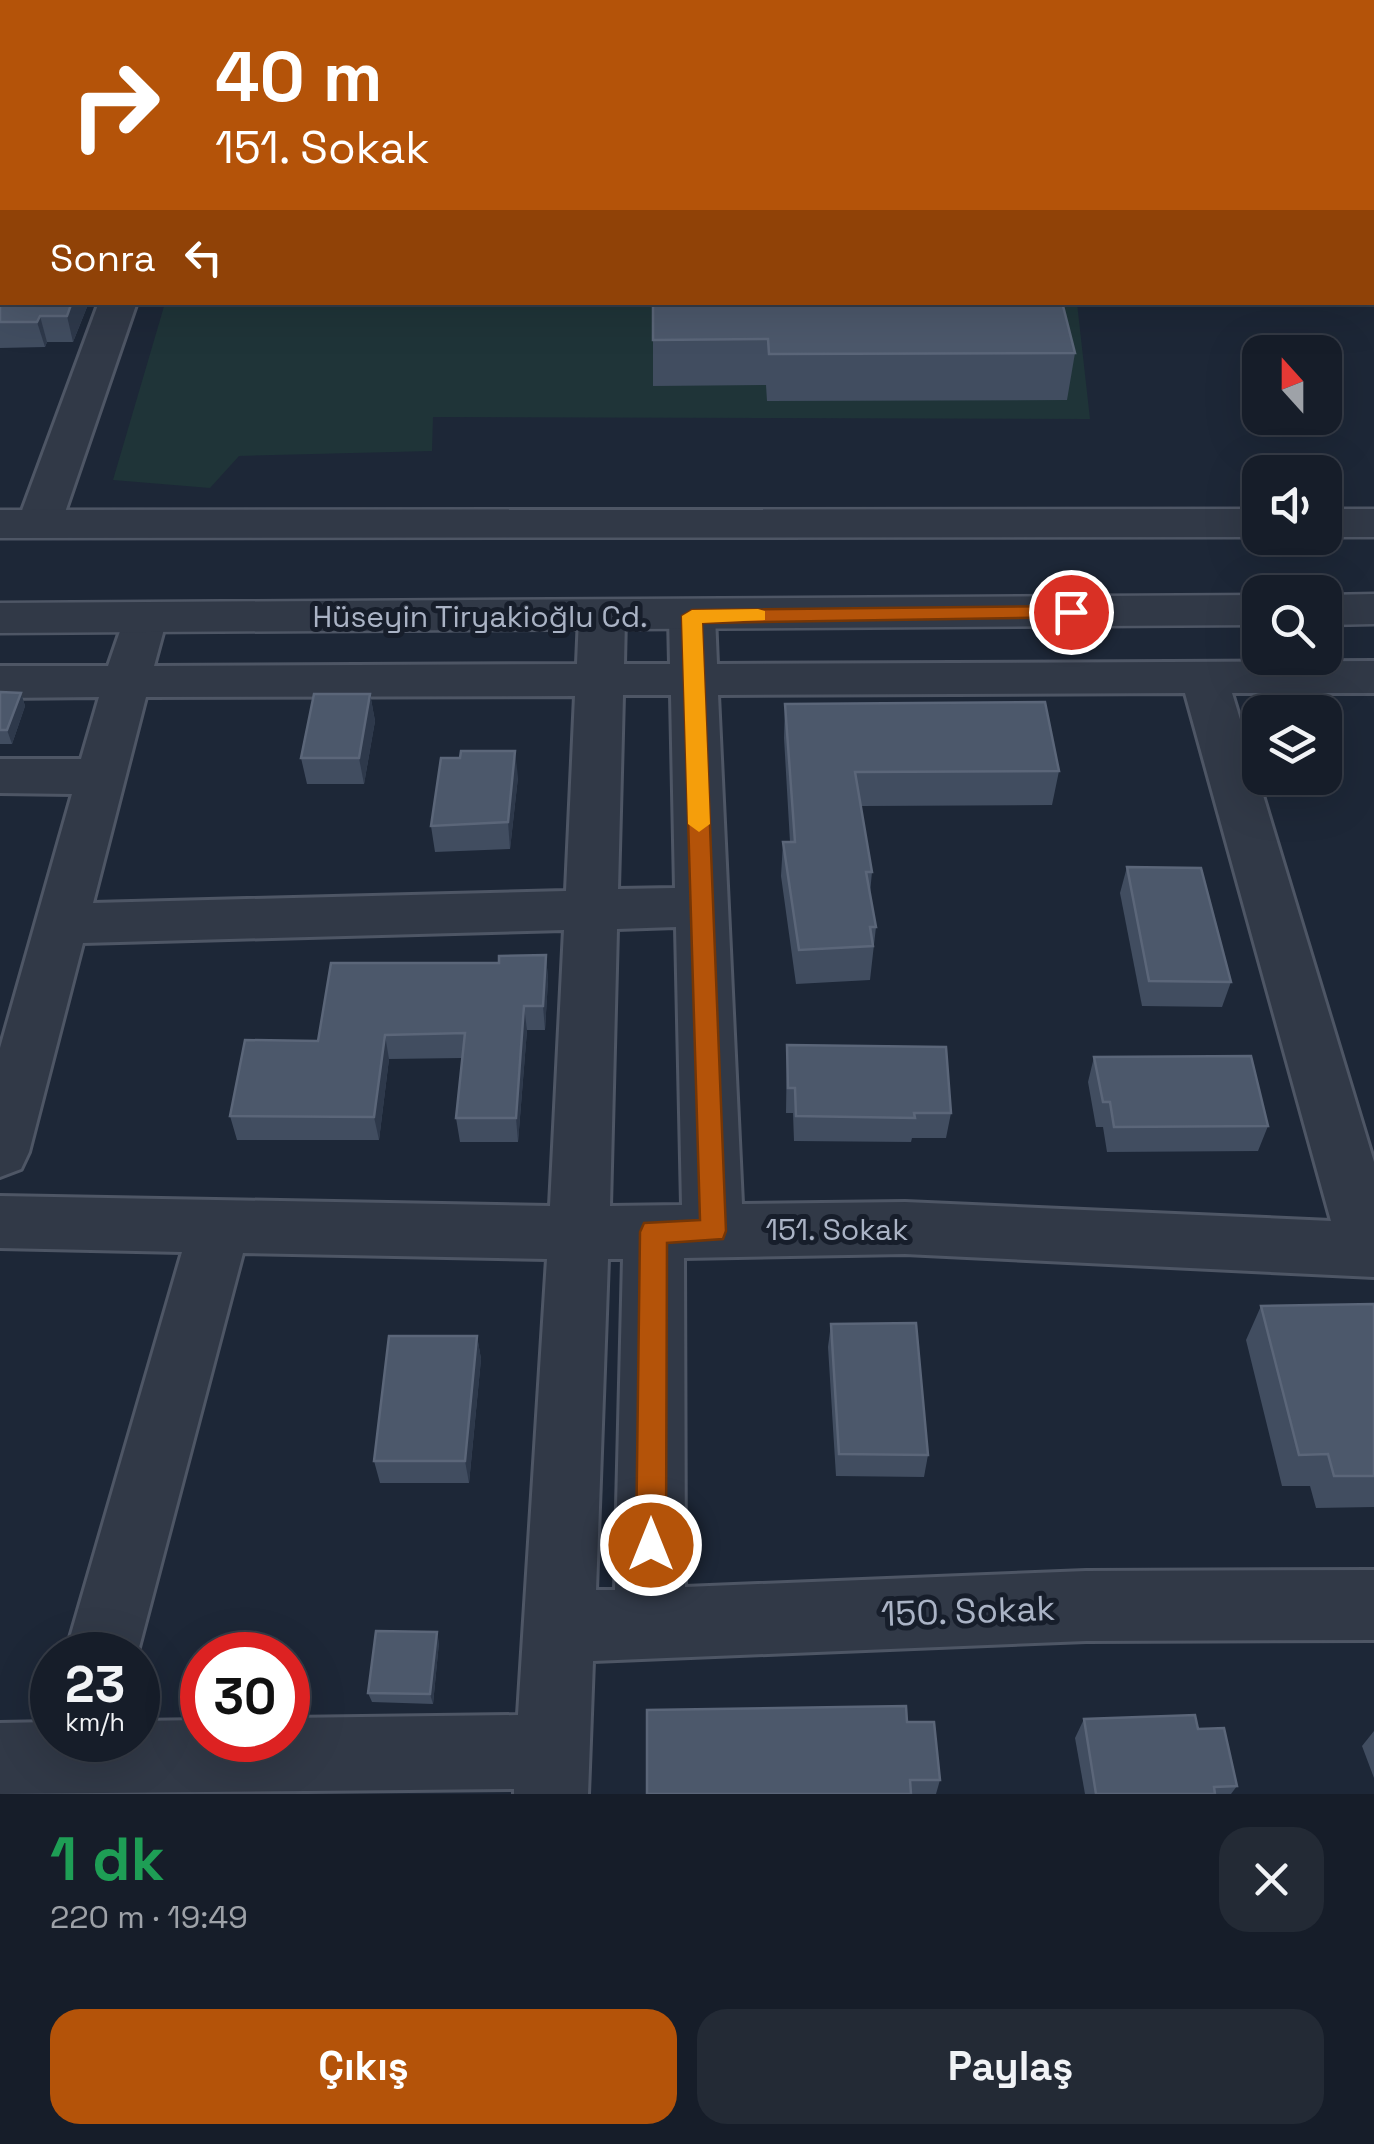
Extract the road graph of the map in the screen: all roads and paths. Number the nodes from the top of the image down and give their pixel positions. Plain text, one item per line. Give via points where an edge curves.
1 (117, 305) edge
2 (1242, 523) edge
3 (1342, 523) edge
4 (20, 524) edge
5 (1374, 524) edge
6 (1374, 609) edge
7 (1242, 610) edge
8 (1342, 610) edge
9 (692, 616) junction
10 (602, 617) junction
11 (0, 618) edge
12 (144, 618) junction
13 (1204, 678) junction
14 (1374, 678) edge
15 (598, 679) junction
16 (694, 679) junction
17 (127, 681) junction
18 (0, 682) edge
19 (0, 776) edge
20 (101, 777) junction
21 (702, 908) junction
22 (590, 910) junction
23 (62, 924) junction
24 (0, 1152) edge
25 (0, 1222) edge
26 (220, 1226) junction
27 (683, 1231) junction
28 (579, 1232) junction
29 (1372, 1250) edge
30 (1374, 1605) edge
31 (650, 1624) junction
32 (562, 1627) junction
33 (107, 1632) edge
34 (0, 1760) edge
35 (71, 1764) edge
36 (553, 1773) edge

1 - 4 street
2 - 4 street
3 - 5 street
6 - 8 street
7 - 9 street, Hüseyin Tiryakioğlu Cd.
9 - 10 street, Hüseyin Tiryakioğlu Cd.
9 - 16 street
10 - 12 street, Hüseyin Tiryakioğlu Cd.
10 - 15 street
11 - 12 street, Hüseyin Tiryakioğlu Cd.
12 - 17 street
13 - 14 street
13 - 16 street
13 - 29 street
15 - 16 street
15 - 17 street
15 - 22 street
16 - 21 street
17 - 18 street
17 - 20 street
19 - 20 street
20 - 23 street
21 - 22 street
21 - 27 street
22 - 23 street
22 - 28 street
23 - 24 street
25 - 26 street, 151. Sokak
26 - 28 street, 151. Sokak
26 - 33 street
27 - 28 street, 151. Sokak
27 - 29 street, 151. Sokak via 904,1228
27 - 31 street
28 - 32 street
30 - 31 street, 150. Sokak via 1086,1606
31 - 32 street, 150. Sokak
32 - 36 street
34 - 35 street
35 - 36 street

